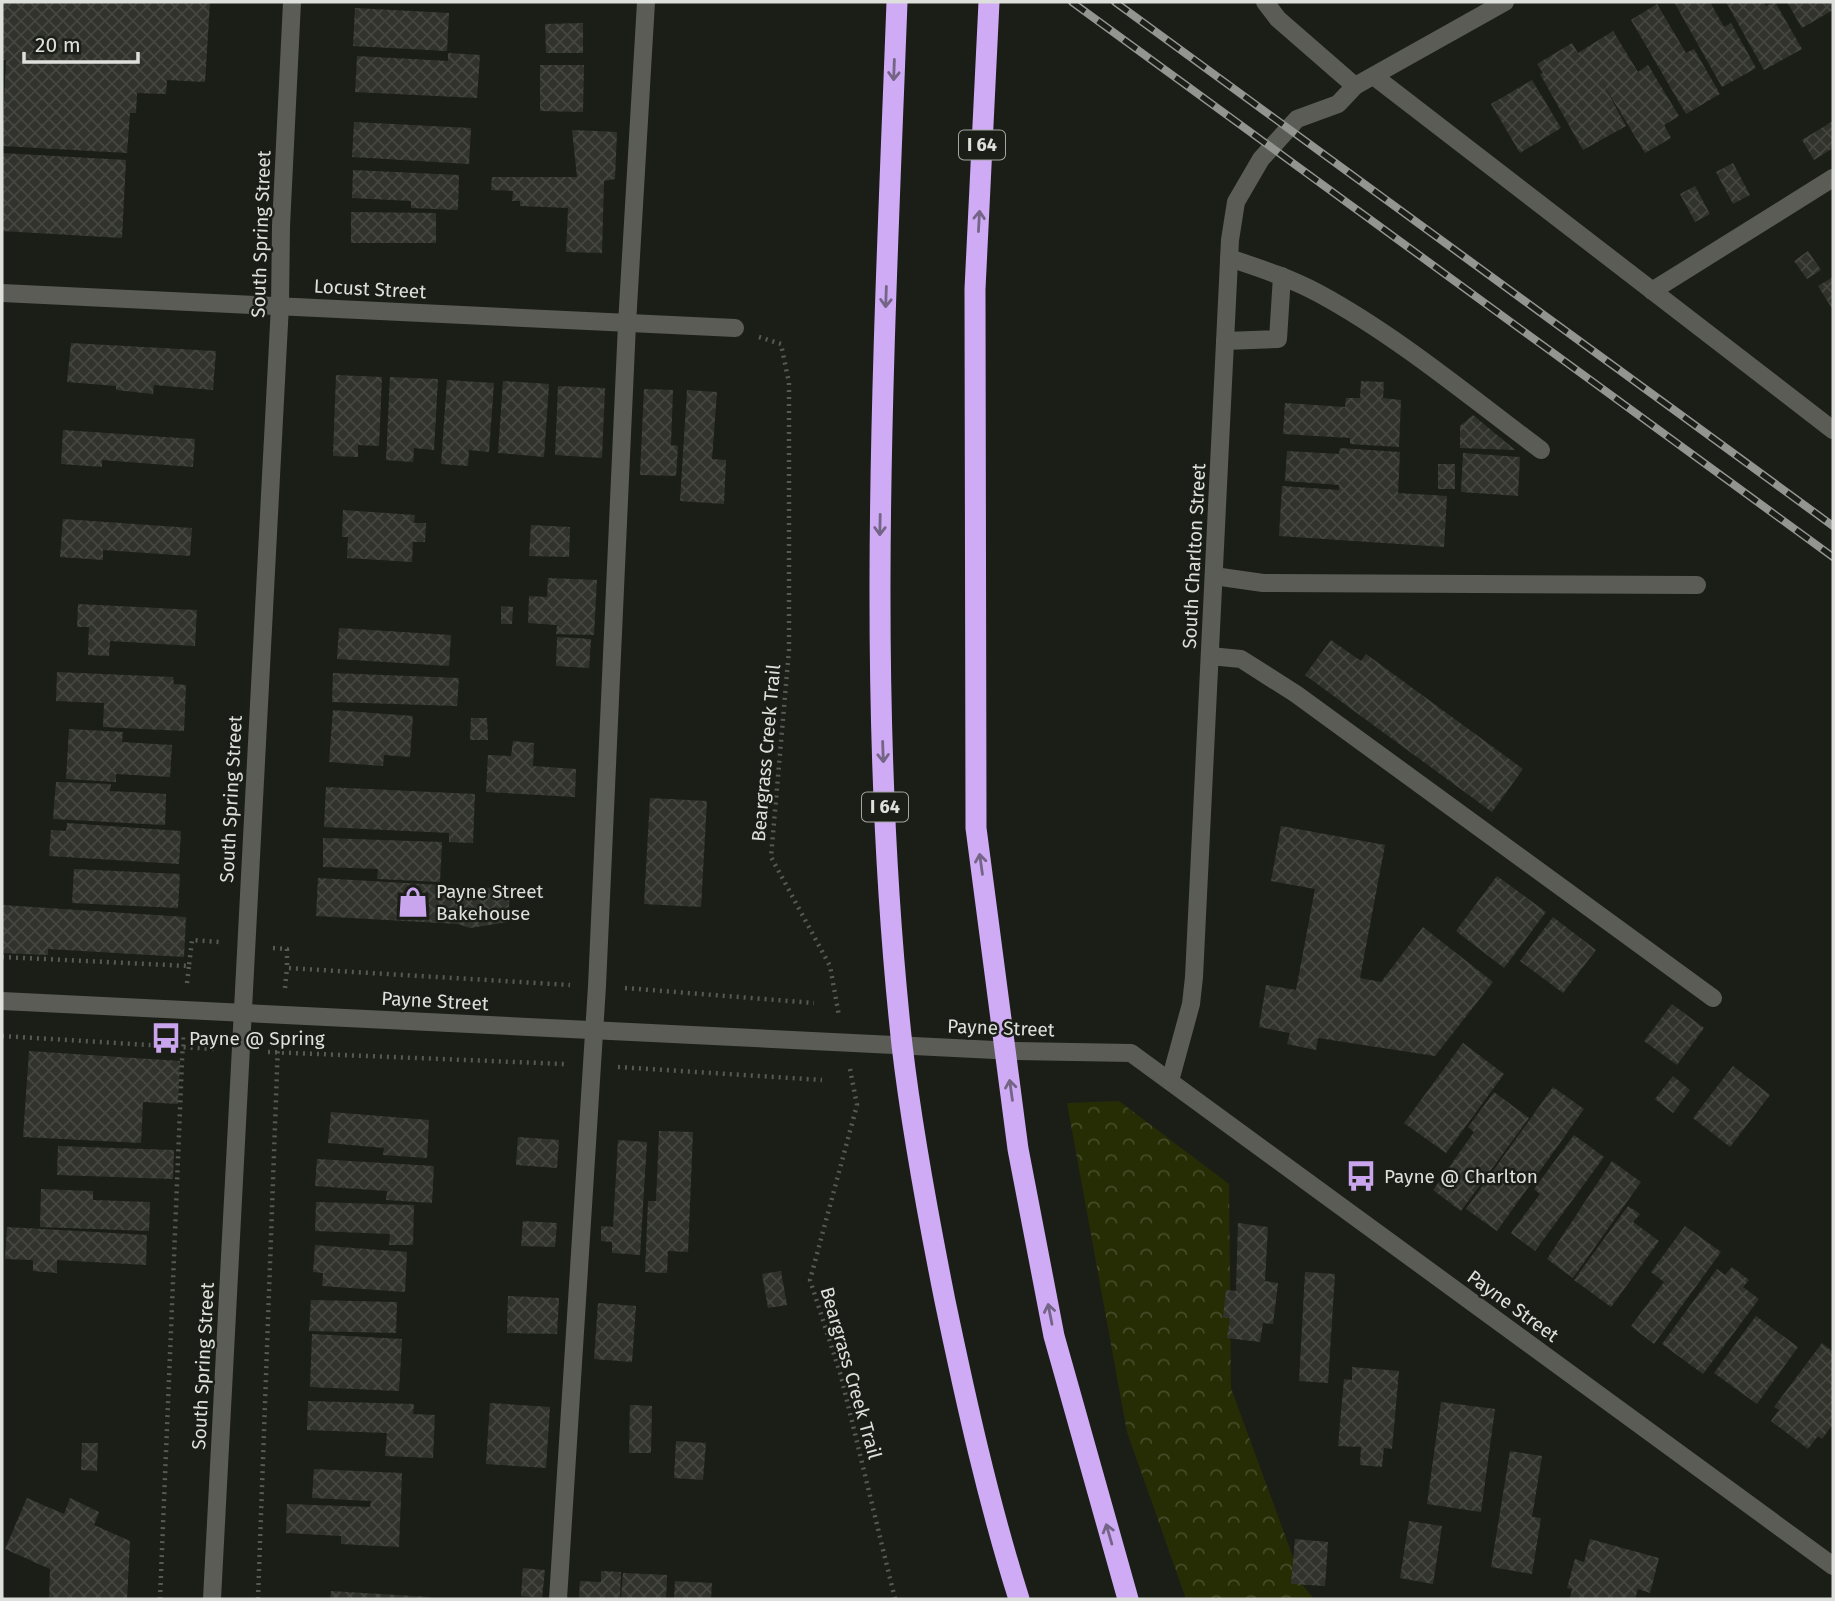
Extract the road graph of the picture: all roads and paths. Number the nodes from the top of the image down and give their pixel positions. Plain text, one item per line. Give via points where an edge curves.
1 (292, 2) edge
2 (646, 2) edge
3 (897, 2) edge
4 (989, 2) edge
5 (1265, 2) edge
6 (1505, 2) edge
7 (1375, 77) junction
8 (1355, 86) junction
9 (1833, 178) edge
10 (1229, 258) junction
11 (1282, 276) junction
12 (1652, 291) junction
13 (2, 293) edge
14 (280, 305) junction
15 (627, 324) junction
16 (735, 328) joint
17 (1225, 341) junction
18 (1833, 430) edge
19 (1541, 450) dead end
20 (1214, 576) junction
21 (1697, 585) dead end
22 (1210, 656) junction
23 (244, 944) junction
24 (2, 957) edge
25 (189, 966) junction
26 (288, 968) junction
27 (597, 986) junction
28 (1713, 998) dead end
29 (2, 1001) edge
30 (814, 1003) dead end
31 (183, 1011) junction
32 (242, 1014) junction
33 (283, 1014) junction
34 (842, 1029) dead end
35 (594, 1030) junction
36 (2, 1036) edge
37 (182, 1046) junction
38 (240, 1051) junction
39 (277, 1052) junction
40 (592, 1065) junction
41 (849, 1067) dead end
42 (822, 1080) dead end
43 (1170, 1081) junction
44 (1833, 1566) edge
45 (160, 1599) edge
46 (212, 1599) edge
47 (258, 1599) edge
48 (558, 1599) edge
49 (895, 1599) edge
50 (1018, 1599) edge
51 (1128, 1599) edge

1 - 14 street, South Spring Street
2 - 15 street
3 -> 50 highway, I 64 via 879,575 887,865 902,1047 930,1228 965,1397
51 -> 4 highway, I 64 via 1052,1322 1018,1149 976,828 975,289
5 - 8 street via 1278,19
6 - 7 street, South Charlton Street
7 - 8 street, South Charlton Street
7 - 12 street
8 - 10 street, South Charlton Street via 1338,104 1297,119 1261,159 1236,202
9 - 12 street
10 - 11 street
10 - 17 street, South Charlton Street
11 - 17 street via 1278,339
11 - 19 street via 1361,320
12 - 18 street
13 - 14 street, Locust Street
14 - 15 street, Locust Street
14 - 23 street, South Spring Street
15 - 16 street, Locust Street
15 - 27 street
16 - 34 path, Beargrass Creek Trail via 782,344 789,383 789,650 771,857 830,966
17 - 20 street, South Charlton Street
20 - 21 street via 1263,583
20 - 22 street, South Charlton Street
22 - 28 street via 1241,659 1296,694
22 - 43 street, South Charlton Street via 1194,977
23 - 25 path via 192,940
23 - 26 path via 287,949
23 - 32 street, South Spring Street
24 - 25 path
25 - 31 path
26 - 27 path
26 - 33 path
27 - 30 path
27 - 35 street
29 - 31 street, Payne Street
31 - 32 street, Payne Street
31 - 37 path
32 - 33 street, Payne Street
32 - 38 street, South Spring Street
33 - 35 street, Payne Street
33 - 39 path
35 - 40 street
35 - 43 street, Payne Street via 1131,1053
36 - 37 path
37 - 38 path
37 - 45 path
38 - 39 path
38 - 46 street, South Spring Street
39 - 40 path
39 - 47 path
40 - 42 path
40 - 48 street
41 - 49 path, Beargrass Creek Trail via 856,1105 810,1280 841,1376
43 - 44 street, Payne Street

